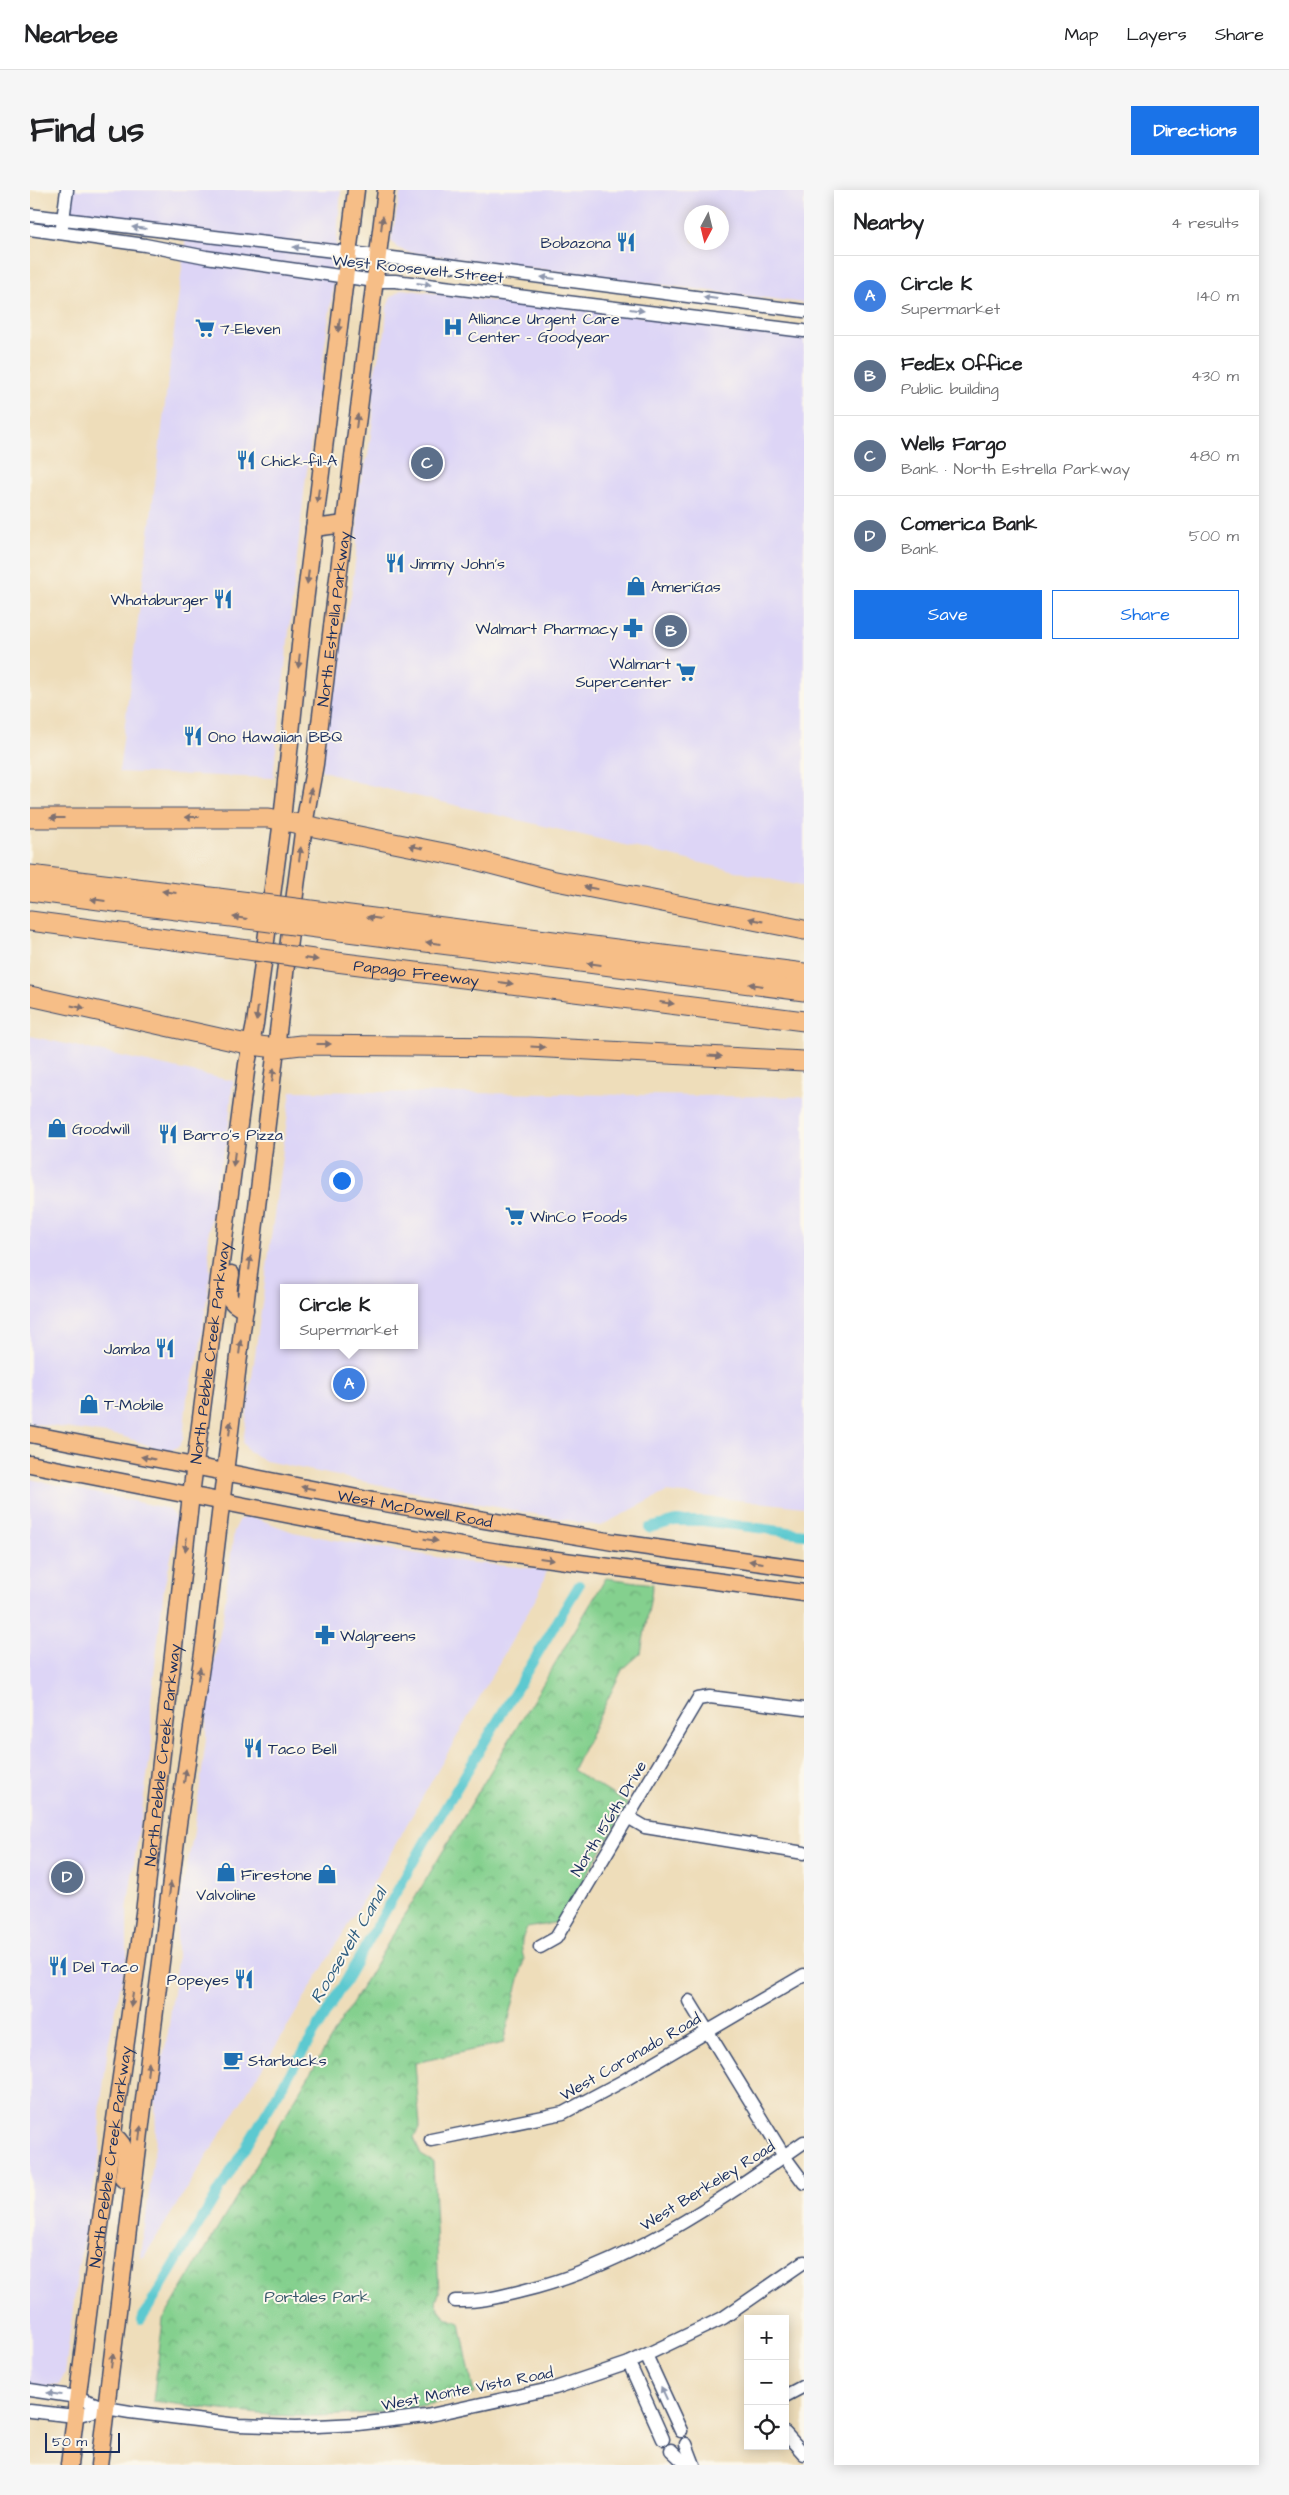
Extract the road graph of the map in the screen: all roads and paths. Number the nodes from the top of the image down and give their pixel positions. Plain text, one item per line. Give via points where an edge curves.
1 (67, 190) edge
2 (356, 190) edge
3 (386, 190) edge
4 (30, 215) edge
5 (63, 219) junction
6 (30, 229) edge
7 (61, 233) junction
8 (348, 254) junction
9 (378, 256) junction
10 (345, 276) junction
11 (375, 281) junction
12 (804, 311) edge
13 (804, 331) edge
14 (345, 524) junction
15 (314, 528) junction
16 (30, 818) edge
17 (282, 820) junction
18 (304, 825) junction
19 (30, 875) edge
20 (30, 891) edge
21 (216, 906) junction
22 (30, 922) edge
23 (341, 923) junction
24 (804, 930) edge
25 (804, 973) edge
26 (804, 991) edge
27 (30, 996) edge
28 (804, 1020) edge
29 (251, 1045) junction
30 (276, 1048) junction
31 (804, 1061) edge
32 (222, 1256) junction
33 (245, 1310) junction
34 (30, 1434) edge
35 (30, 1464) edge
36 (196, 1467) junction
37 (225, 1472) junction
38 (191, 1495) junction
39 (222, 1501) junction
40 (501, 1523) junction
41 (498, 1552) junction
42 (804, 1569) edge
43 (699, 1580) junction
44 (804, 1580) edge
45 (804, 1593) edge
46 (804, 1709) edge
47 (628, 1818) junction
48 (804, 1854) edge
49 (540, 1947) dead end
50 (804, 1975) edge
51 (689, 2001) dead end
52 (707, 2031) junction
53 (114, 2136) junction
54 (431, 2140) dead end
55 (804, 2142) edge
56 (784, 2156) junction
57 (804, 2183) edge
58 (128, 2232) junction
59 (804, 2262) edge
60 (455, 2300) dead end
61 (646, 2355) junction
62 (629, 2363) junction
63 (804, 2386) edge
64 (30, 2390) edge
65 (789, 2394) edge
66 (77, 2397) junction
67 (106, 2408) junction
68 (30, 2410) edge
69 (75, 2416) junction
70 (789, 2437) edge
71 (686, 2444) dead end
72 (671, 2450) dead end
73 (804, 2454) edge
74 (69, 2465) edge
75 (99, 2465) edge
76 (687, 2465) edge
77 (694, 2465) edge

1 - 5 street
2 - 8 main road, North Estrella Parkway
9 -> 3 main road, North Estrella Parkway
4 - 5 street, West Roosevelt Street
5 - 7 street
8 -> 5 street, West Roosevelt Street
6 - 7 street, West Roosevelt Street
7 - 10 street, West Roosevelt Street
8 - 9 street, West Roosevelt Street
8 - 10 main road, North Estrella Parkway
9 - 11 main road, North Estrella Parkway
12 -> 9 street, West Roosevelt Street
10 - 11 street, West Roosevelt Street
10 -> 15 main road, North Estrella Parkway
11 -> 13 street, West Roosevelt Street
14 -> 11 main road, North Estrella Parkway
14 - 15 main road
18 -> 14 main road, North Estrella Parkway
15 -> 17 main road, North Estrella Parkway
17 -> 16 highway
17 - 18 highway
17 -> 29 main road, North Estrella Parkway
24 -> 18 highway via 550,880 464,857
30 -> 18 main road, North Estrella Parkway
21 -> 19 highway
21 -> 20 highway
23 -> 21 highway, bridge
22 -> 28 highway, Papago Freeway, bridge
25 -> 23 highway
26 -> 23 highway
27 -> 29 highway
29 - 30 highway
29 -> 32 main road, North Pebble Creek Parkway
30 -> 31 highway via 368,1044 529,1047
33 -> 30 main road, North Pebble Creek Parkway
32 - 33 main road via 232,1266 230,1300
32 - 36 main road, North Pebble Creek Parkway
37 -> 33 main road, North Pebble Creek Parkway
36 -> 34 main road, West McDowell Road
35 - 38 main road, West McDowell Road
36 - 37 main road, West McDowell Road
36 - 38 main road, North Pebble Creek Parkway
37 - 39 main road, North Pebble Creek Parkway
40 -> 37 main road, West McDowell Road via 373,1502
38 - 39 main road, West McDowell Road
38 -> 53 main road, North Pebble Creek Parkway via 144,1913
39 -> 41 main road, West McDowell Road
58 -> 39 main road, North Pebble Creek Parkway
40 - 41 main road
42 -> 40 main road, West McDowell Road
41 -> 43 main road, West McDowell Road
43 - 44 main road via 717,1572 797,1582
43 - 45 main road, West McDowell Road
46 - 47 street, North 156th Drive via 710,1697 698,1700
47 - 48 street via 644,1827
47 - 49 street, North 156th Drive via 556,1938
50 - 52 street, West Coronado Road
51 - 52 street
52 - 54 street, West Coronado Road via 563,2113
52 - 56 street
53 - 58 main road via 126,2154 120,2206
53 - 66 main road, North Pebble Creek Parkway
55 - 56 street, West Berkeley Road
56 - 57 street
56 - 60 street, West Berkeley Road via 696,2214 622,2255 549,2285 477,2302
67 -> 58 main road, North Pebble Creek Parkway
59 - 61 street, West Monte Vista Road via 722,2318
61 - 62 street, West Monte Vista Road
62 -> 61 street via 661,2435 679,2426
62 - 67 street, West Monte Vista Road via 555,2388 426,2416 358,2424 238,2425
63 - 65 street
66 -> 64 street, West Monte Vista Road
66 - 67 street, West Monte Vista Road
66 - 69 main road, North Pebble Creek Parkway
67 - 69 street, West Monte Vista Road
67 - 75 main road, North Pebble Creek Parkway
68 - 69 street, West Monte Vista Road
69 - 74 main road, North Pebble Creek Parkway
70 - 73 street
71 - 77 street
72 - 76 street

